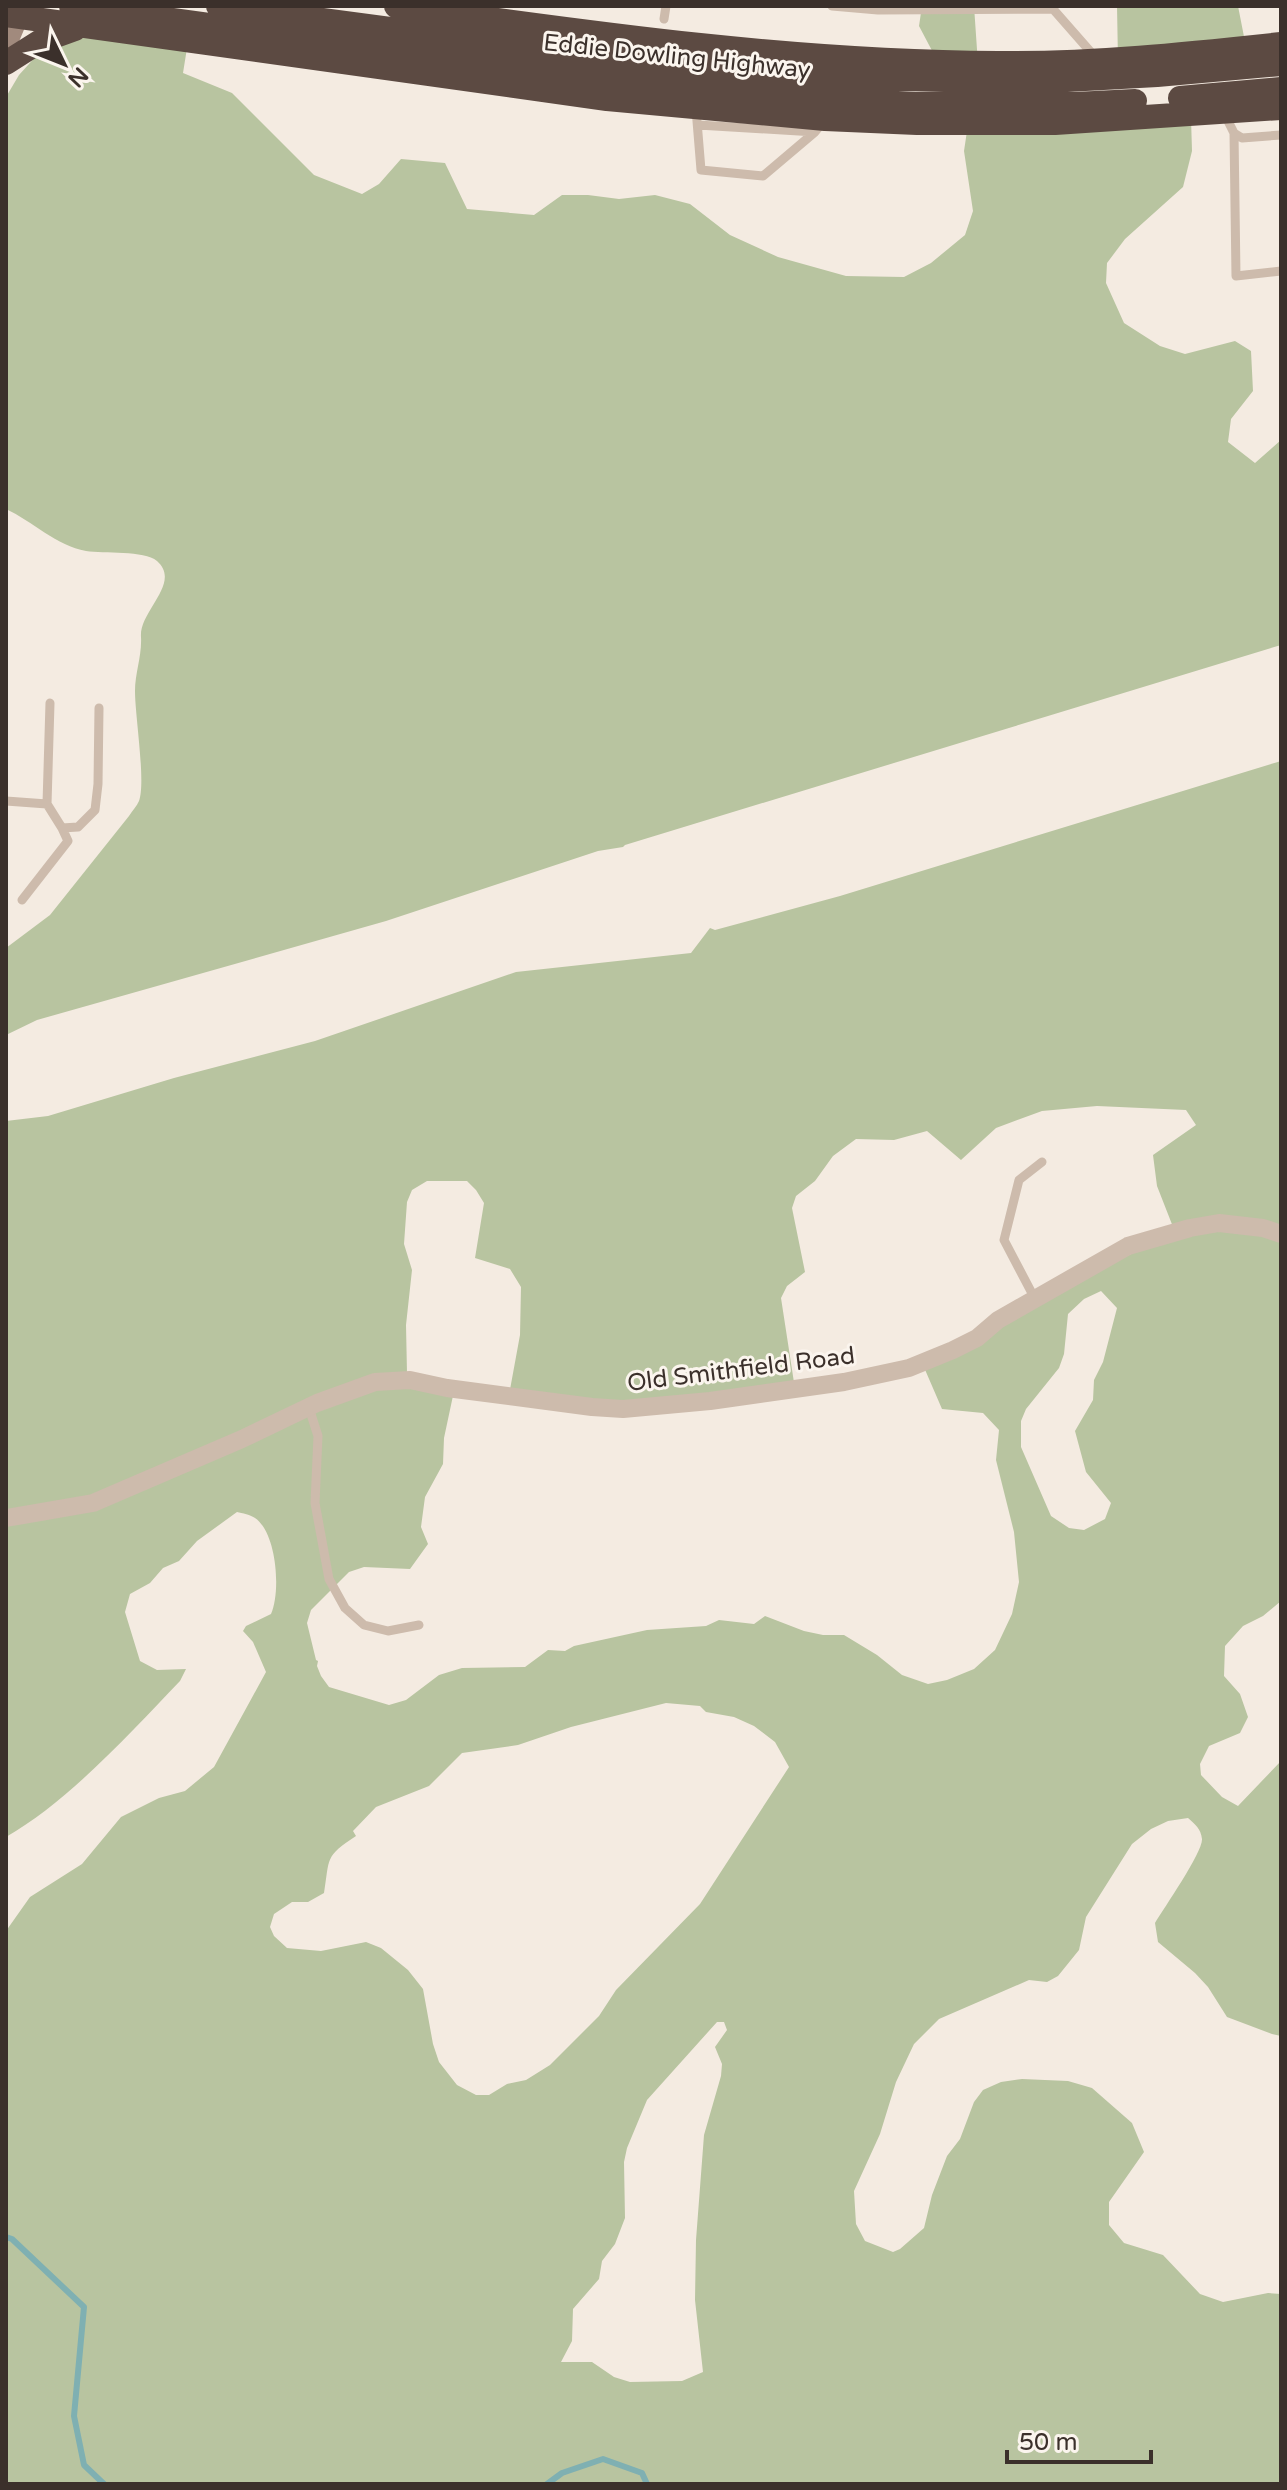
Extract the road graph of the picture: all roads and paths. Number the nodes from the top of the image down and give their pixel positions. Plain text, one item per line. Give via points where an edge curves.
1 (218, 6) edge
2 (396, 6) edge
3 (666, 6) edge
4 (832, 6) edge
5 (1052, 7) edge
6 (16, 13) edge
7 (81, 14) edge
8 (664, 19) dead end
9 (1281, 44) edge
10 (6, 47) edge
11 (1098, 60) junction
12 (6, 63) edge
13 (1281, 64) edge
14 (1281, 89) edge
15 (1281, 108) edge
16 (697, 117) junction
17 (1229, 123) junction
18 (820, 126) junction
19 (1281, 135) edge
20 (1281, 271) edge
21 (50, 703) dead end
22 (99, 708) dead end
23 (6, 801) edge
24 (47, 804) junction
25 (62, 828) junction
26 (22, 900) dead end
27 (1042, 1162) dead end
28 (1281, 1234) edge
29 (1035, 1299) junction
30 (309, 1408) junction
31 (6, 1518) edge
32 (419, 1625) dead end

1 - 13 highway, Eddie Dowling Highway via 631,61 817,77 1031,82
2 - 11 highway via 783,54 935,62
3 - 8 lane
4 - 5 lane
5 - 11 lane
6 - 7 highway
6 - 10 main road
7 - 12 highway
7 - 14 highway, Eddie Dowling Highway via 806,99 1075,104
7 - 16 highway
9 - 11 highway
15 - 17 highway
16 - 18 highway
16 - 18 lane via 701,170 763,176
17 - 18 highway
17 - 19 lane via 1242,138
17 - 20 lane via 1236,276
21 - 24 lane
22 - 25 lane via 95,810 78,827
23 - 24 lane
24 - 25 lane
25 - 26 lane via 68,841
27 - 29 lane via 1019,1180 1004,1240
28 - 29 street, Old Smithfield Road via 1219,1223 1175,1232 1128,1246
29 - 30 street, Old Smithfield Road via 965,1344 909,1368 844,1382 623,1409 391,1380
30 - 31 street, Old Smithfield Road via 93,1503
30 - 32 lane via 318,1436 315,1503 329,1579 345,1608 364,1625 388,1631

